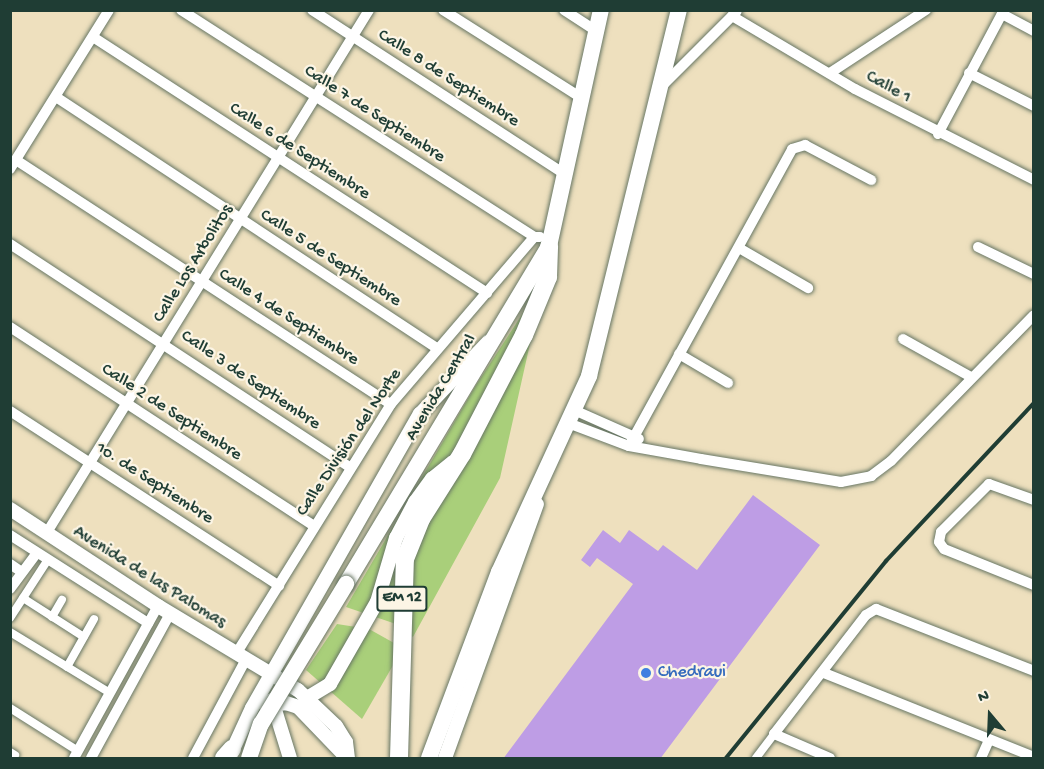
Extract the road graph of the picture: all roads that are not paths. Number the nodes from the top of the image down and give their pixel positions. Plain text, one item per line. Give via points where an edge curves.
1 (109, 10) edge
2 (181, 10) edge
3 (312, 10) edge
4 (369, 10) edge
5 (443, 10) edge
6 (564, 10) edge
7 (601, 10) edge
8 (679, 10) edge
9 (926, 10) edge
10 (1003, 12) edge
11 (735, 13) edge
12 (596, 31) junction
13 (1034, 31) edge
14 (93, 37) junction
15 (352, 37) junction
16 (830, 73) junction
17 (969, 73) junction
18 (659, 90) junction
19 (56, 97) junction
20 (316, 97) junction
21 (583, 99) junction
22 (1034, 106) edge
23 (938, 134) junction
24 (278, 158) junction
25 (14, 165) edge
26 (566, 175) junction
27 (871, 180) dead end
28 (1034, 180) edge
29 (241, 219) junction
30 (545, 240) junction
31 (10, 244) edge
32 (978, 247) dead end
33 (739, 248) junction
34 (1034, 274) edge
35 (203, 281) junction
36 (808, 288) dead end
37 (487, 293) junction
38 (1034, 315) edge
39 (10, 327) edge
40 (497, 335) junction
41 (903, 339) dead end
42 (165, 343) junction
43 (436, 348) junction
44 (679, 354) junction
45 (972, 377) junction
46 (728, 383) dead end
47 (127, 404) junction
48 (391, 404) junction
49 (10, 411) edge
50 (571, 417) junction
51 (634, 436) junction
52 (557, 446) junction
53 (629, 446) junction
54 (654, 451) junction
55 (462, 454) junction
56 (91, 463) junction
57 (349, 467) junction
58 (1034, 500) edge
59 (10, 509) edge
60 (314, 526) junction
61 (46, 534) junction
62 (10, 536) edge
63 (36, 554) junction
64 (47, 561) junction
65 (10, 564) edge
66 (22, 572) junction
67 (1034, 585) edge
68 (13, 586) edge
69 (279, 586) junction
70 (25, 594) junction
71 (62, 600) dead end
72 (158, 606) junction
73 (170, 614) junction
74 (52, 616) junction
75 (10, 618) edge
76 (94, 619) dead end
77 (148, 623) junction
78 (10, 632) edge
79 (84, 637) junction
80 (241, 656) junction
81 (67, 667) junction
82 (1034, 671) edge
83 (272, 672) junction
84 (824, 673) junction
85 (110, 693) joint
86 (307, 698) junction
87 (272, 703) junction
88 (10, 708) edge
89 (252, 708) junction
90 (774, 734) junction
91 (989, 740) junction
92 (76, 755) edge
93 (228, 756) edge
94 (1034, 757) edge
95 (91, 759) edge
96 (194, 759) edge
97 (249, 759) edge
98 (290, 759) edge
99 (347, 759) edge
100 (399, 759) edge
101 (429, 759) edge
102 (445, 759) edge
103 (756, 759) edge
104 (831, 759) edge
105 (981, 759) edge

1 - 14 street
2 - 20 street, Calle 7 de Septiembre
3 - 15 street, Calle 8 de Septiembre
4 - 15 street, Calle Los Arbolitos
5 - 21 street
6 - 12 street
7 - 12 highway, Avenida Central
8 - 18 highway
9 - 16 street
10 - 13 street
10 - 17 street
11 - 16 street, Calle 1
11 - 18 street
12 - 21 highway, Avenida Central
14 - 19 street
14 - 24 street, Calle 6 de Septiembre
15 - 20 street, Calle Los Arbolitos
15 - 26 street, Calle 8 de Septiembre
16 - 23 street, Calle 1
17 - 22 street
17 - 23 street
18 - 50 highway via 609,302 588,376
19 - 25 street
19 - 29 street, Calle 5 de Septiembre
20 - 24 street, Calle Los Arbolitos
20 - 30 street, Calle 7 de Septiembre
21 - 26 highway, Avenida Central
23 - 28 street, Calle 1
24 - 29 street, Calle Los Arbolitos
24 - 37 street, Calle 6 de Septiembre
25 - 35 street, Calle 4 de Septiembre
26 - 30 highway, Avenida Central
27 - 33 street via 805,145 798,145
29 - 35 street, Calle Los Arbolitos
29 - 43 street, Calle 5 de Septiembre
30 - 37 street, Calle División del Norte
30 - 40 highway, Avenida Central
30 - 55 highway via 548,277 524,335
31 - 42 street, Calle 3 de Septiembre
32 - 34 street
33 - 36 street
33 - 44 street
35 - 42 street, Calle Los Arbolitos
35 - 48 street, Calle 4 de Septiembre
37 - 43 street, Calle División del Norte
38 - 45 street
39 - 47 street, Calle 2 de Septiembre
40 - 83 main road via 470,358 420,414
40 - 97 highway, Avenida Central, bridge via 261,724
41 - 45 street
42 - 47 street, Calle Los Arbolitos
42 - 57 street, Calle 3 de Septiembre
43 - 48 street, Calle División del Norte
44 - 46 street
44 - 51 street
45 - 54 street via 891,461 871,476 841,482
47 - 56 street, Calle Los Arbolitos
47 - 60 street, Calle 2 de Septiembre
48 - 57 street, Calle División del Norte
49 - 56 street, 1o. de Septiembre
50 - 51 street
50 - 52 highway
50 - 53 street
51 - 53 street
51 - 54 street
52 - 101 highway via 499,572
52 - 102 main road
53 - 54 street
55 - 86 main road via 432,479 415,502 396,538 377,602 330,684
55 - 100 highway, EM 12 via 421,519 405,559
56 - 61 street, Calle Los Arbolitos
56 - 69 street, 1o. de Septiembre
57 - 60 street, Calle División del Norte
58 - 67 street via 989,484 941,532 939,542 944,549
59 - 61 main road, Avenida de las Palomas
60 - 69 street, Calle División del Norte
61 - 72 main road, Avenida de las Palomas
62 - 63 street
63 - 64 street
63 - 66 street
64 - 70 street
64 - 77 street
65 - 66 street
66 - 68 street
68 - 70 street
69 - 80 street, Calle División del Norte
70 - 74 street
70 - 75 street
71 - 74 street
72 - 73 main road, Avenida de las Palomas
72 - 77 street
73 - 80 main road, Avenida de las Palomas
73 - 95 street
74 - 79 street
76 - 79 street
77 - 92 street
78 - 81 street
79 - 81 street
80 - 83 main road, Avenida de las Palomas
80 - 96 street, Calle División del Norte
81 - 85 street
82 - 84 street via 876,609 866,615
83 - 86 main road, Avenida de las Palomas
83 - 87 main road
83 - 89 main road
84 - 90 street
84 - 91 street
85 - 92 street via 74,759
86 - 99 main road, Avenida de las Palomas via 336,726 346,742
87 - 89 main road
87 - 98 main road
87 - 99 main road via 286,703 308,714
88 - 92 street
89 - 93 main road
90 - 103 street
90 - 104 street
91 - 94 street
91 - 105 street

